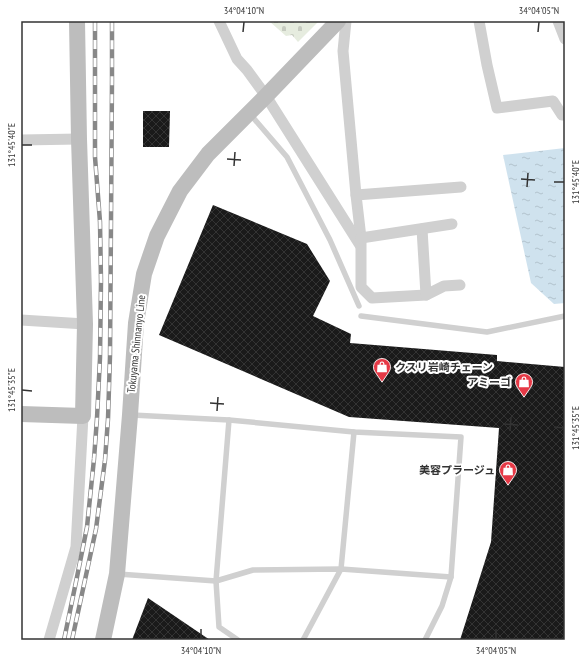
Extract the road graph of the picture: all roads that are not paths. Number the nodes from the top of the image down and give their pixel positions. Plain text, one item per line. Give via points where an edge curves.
1 (77, 21) edge
2 (219, 21) edge
3 (338, 21) edge
4 (346, 21) edge
5 (479, 21) edge
6 (558, 21) edge
7 (565, 40) edge
8 (266, 96) junction
9 (249, 113) junction
10 (565, 115) edge
11 (78, 139) junction
12 (21, 140) edge
13 (461, 187) dead end
14 (356, 195) junction
15 (452, 224) dead end
16 (422, 229) junction
17 (362, 243) junction
18 (460, 285) dead end
19 (426, 295) junction
20 (359, 306) dead end
21 (361, 316) dead end
22 (565, 316) edge
23 (21, 320) edge
24 (85, 324) junction
25 (21, 414) edge
26 (130, 415) junction
27 (83, 416) junction
28 (229, 420) junction
29 (354, 432) junction
30 (341, 569) junction
31 (117, 574) junction
32 (451, 577) junction
33 (216, 581) junction
34 (49, 640) edge
35 (103, 640) edge
36 (238, 640) edge
37 (303, 640) edge
38 (425, 640) edge

1 - 11 main road
2 - 8 street via 238,59
3 - 8 main road, Tokuyama Shinnanyo Line
4 - 14 street via 343,51
5 - 10 street via 497,108 553,102 562,115
6 - 7 street
8 - 9 main road, Tokuyama Shinnanyo Line
8 - 17 street
9 - 20 lane via 287,157 330,240
9 - 26 main road, Tokuyama Shinnanyo Line via 208,154 180,191 157,236 144,274 136,323
11 - 12 street
11 - 24 main road
13 - 14 street
14 - 17 street
15 - 16 street
16 - 17 street
16 - 19 street
17 - 19 street via 361,287 372,298
18 - 19 street via 444,286
21 - 22 lane via 487,332
23 - 24 street
24 - 27 main road
25 - 27 main road
26 - 28 lane
26 - 31 main road, Tokuyama Shinnanyo Line
27 - 34 street via 76,547
28 - 29 lane
28 - 33 lane
29 - 30 lane
29 - 32 lane via 461,437
30 - 32 lane
30 - 33 lane via 253,570
30 - 37 lane
31 - 33 lane
31 - 35 main road, Tokuyama Shinnanyo Line
32 - 38 lane via 442,606
33 - 36 lane via 219,627

